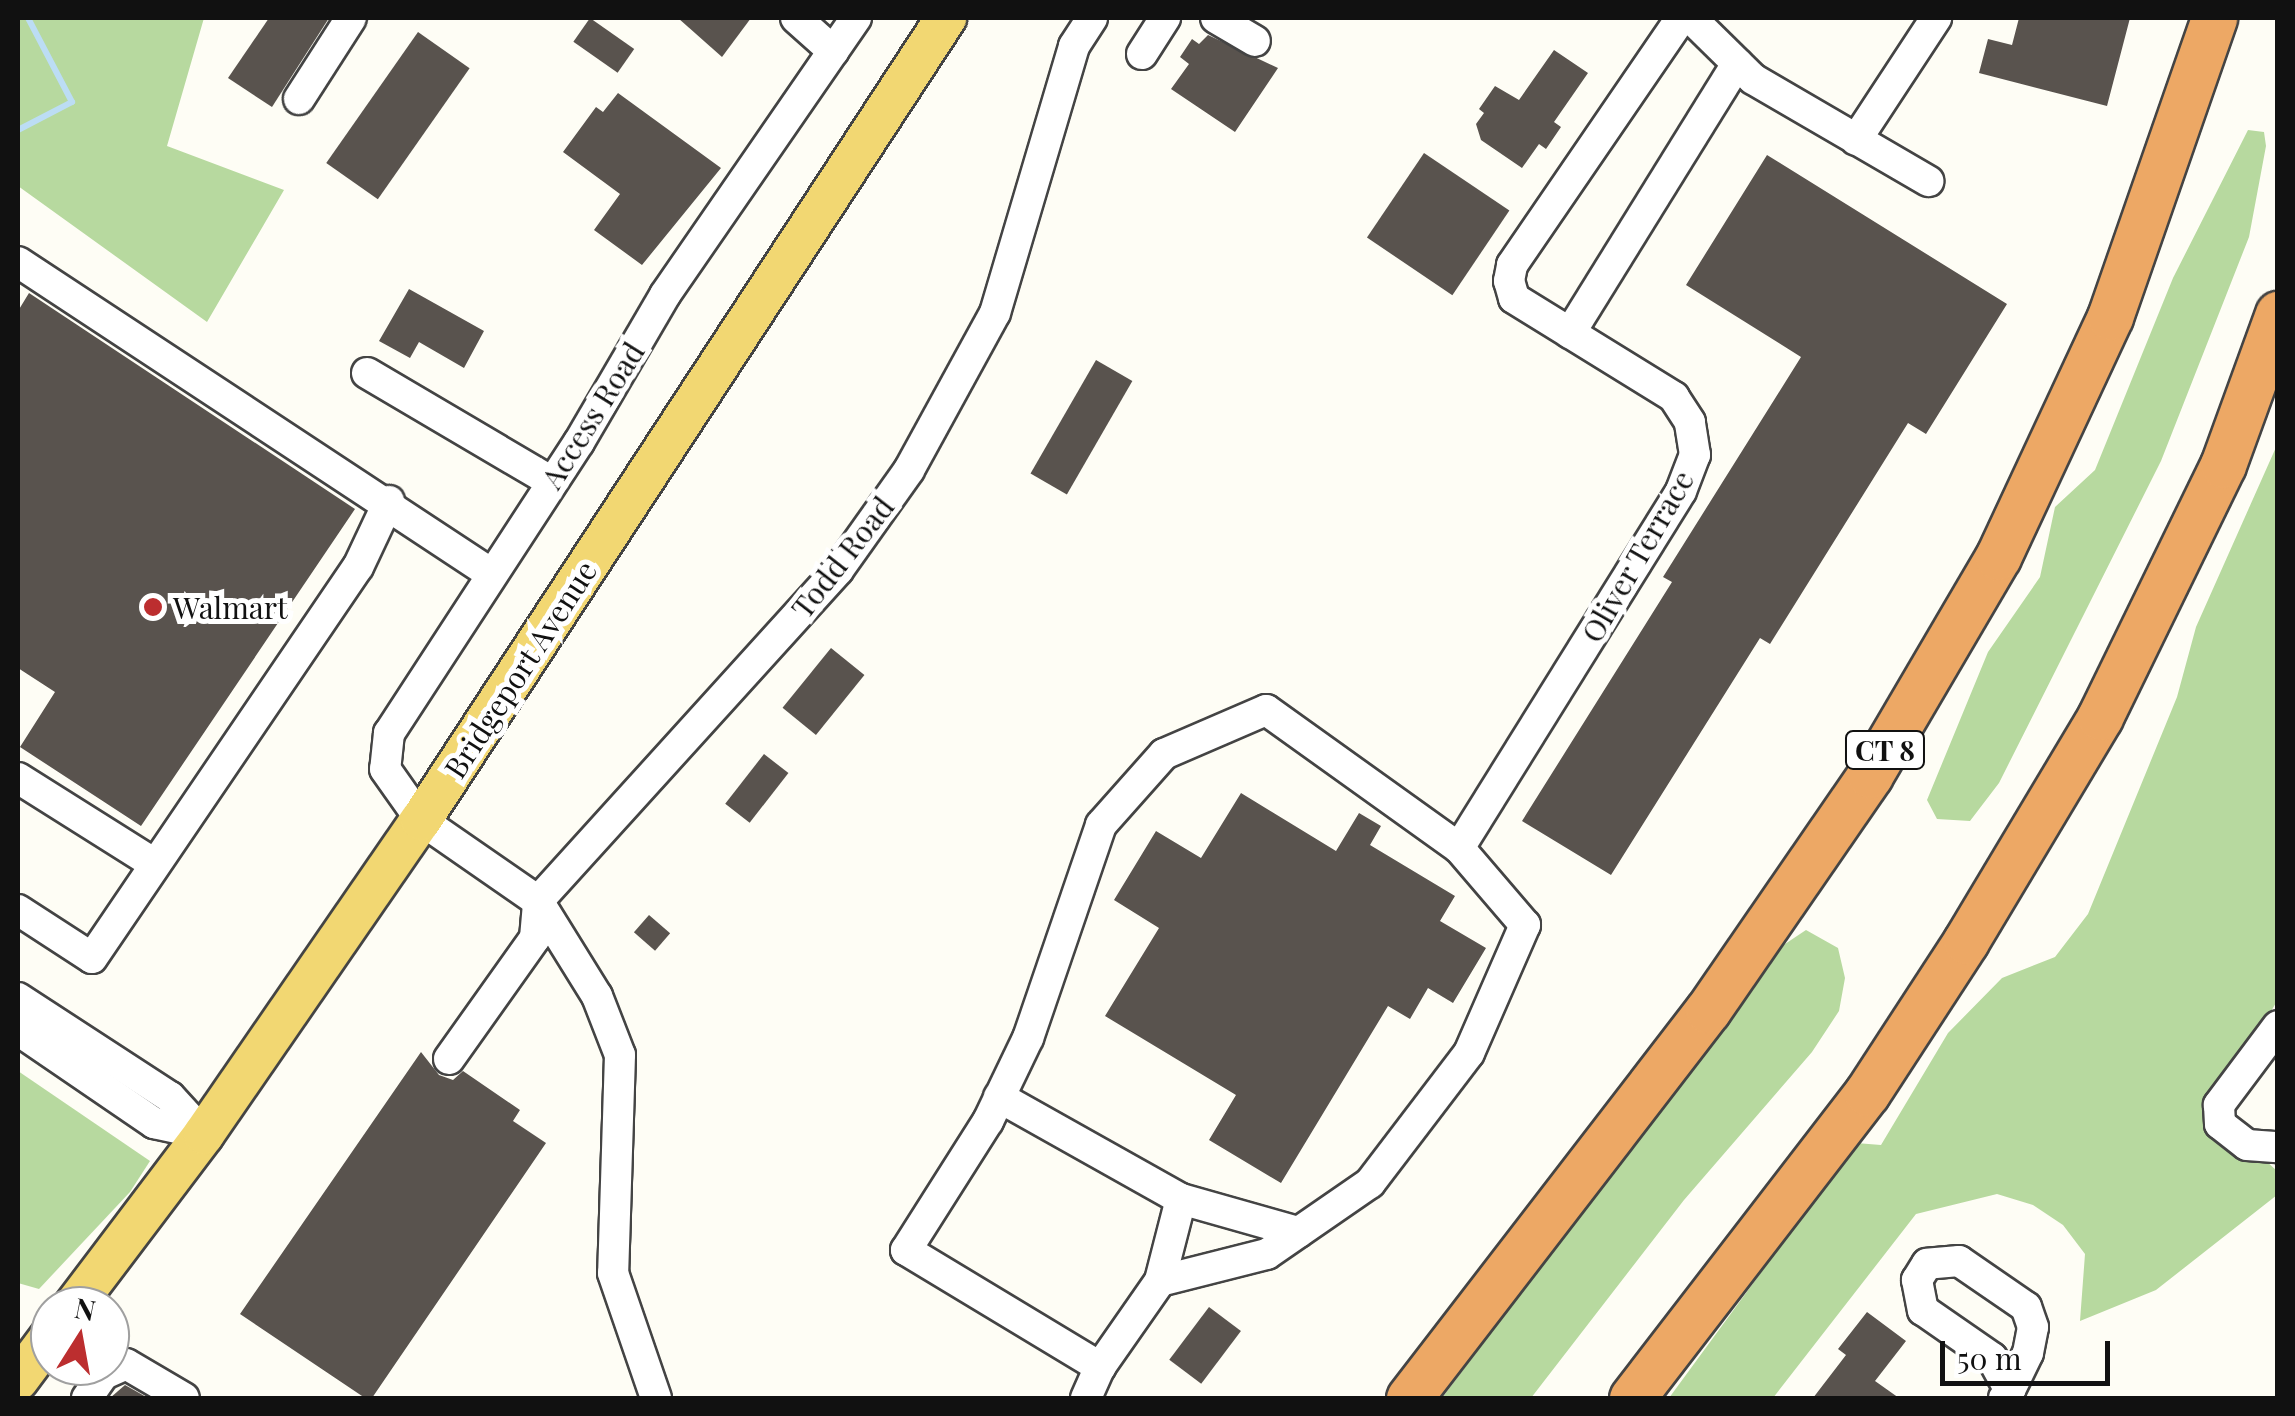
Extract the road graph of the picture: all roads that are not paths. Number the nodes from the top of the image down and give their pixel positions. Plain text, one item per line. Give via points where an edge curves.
1 (351, 18) edge
2 (796, 18) edge
3 (856, 18) edge
4 (946, 18) edge
5 (1092, 18) edge
6 (1166, 18) edge
7 (1216, 18) edge
8 (1681, 18) edge
9 (1691, 18) edge
10 (1936, 18) edge
11 (2214, 18) edge
12 (1255, 41) dead end
13 (832, 51) junction
14 (1142, 54) dead end
15 (1738, 64) junction
16 (299, 100) dead end
17 (1856, 140) junction
18 (1928, 181) dead end
19 (18, 262) edge
20 (2278, 314) edge
21 (1570, 332) junction
22 (367, 373) dead end
23 (552, 482) junction
24 (389, 501) junction
25 (490, 573) junction
26 (18, 778) edge
27 (421, 820) junction
28 (1460, 848) junction
29 (153, 863) junction
30 (538, 901) junction
31 (18, 910) edge
32 (18, 998) edge
33 (2278, 1026) edge
34 (18, 1030) edge
35 (449, 1058) dead end
36 (999, 1097) junction
37 (204, 1134) junction
38 (2278, 1147) edge
39 (1181, 1198) junction
40 (1298, 1232) junction
41 (1160, 1281) junction
42 (89, 1286) edge
43 (1100, 1367) junction
44 (87, 1398) edge
45 (184, 1398) edge
46 (656, 1398) edge
47 (1086, 1398) edge
48 (1409, 1398) edge
49 (1632, 1398) edge

1 - 16 street
2 - 13 street
3 - 13 street, Access Road
4 - 27 main road, Bridgeport Avenue
5 - 30 street, Todd Road via 1074,46 995,313 909,470 838,570
6 - 14 street
7 - 12 street
8 - 21 street, Oliver Terrace via 1512,265 1514,298
9 - 15 street
10 - 17 street
11 - 48 highway, CT 8 via 2110,317 1998,558 1870,774 1708,1010
13 - 23 street, Access Road via 665,295
15 - 17 street
15 - 21 street
17 - 18 street
19 - 24 street
20 - 49 highway via 2206,498 2100,717 1867,1092
21 - 28 street, Oliver Terrace via 1674,398 1690,422 1695,456 1682,491
22 - 23 street
23 - 25 street, Access Road
24 - 25 street
24 - 29 street via 358,567
25 - 27 street, Access Road via 388,733 385,770
26 - 29 street
27 - 30 street
27 - 37 main road, Bridgeport Avenue
28 - 36 street via 1266,710 1164,754 1102,825 1028,1038
28 - 40 street via 1525,925 1469,1053 1370,1182
29 - 31 street via 92,958
30 - 35 street via 534,938
30 - 46 street via 596,996 620,1055 613,1273
32 - 37 street via 170,1097
33 - 38 street via 2220,1105 2220,1124 2247,1145
34 - 37 street via 154,1123
36 - 39 street
36 - 43 street via 906,1250
37 - 42 main road, Bridgeport Avenue
39 - 40 street
39 - 41 street
40 - 41 street via 1267,1254
41 - 43 street
43 - 47 street
44 - 45 street via 104,1374 126,1364

